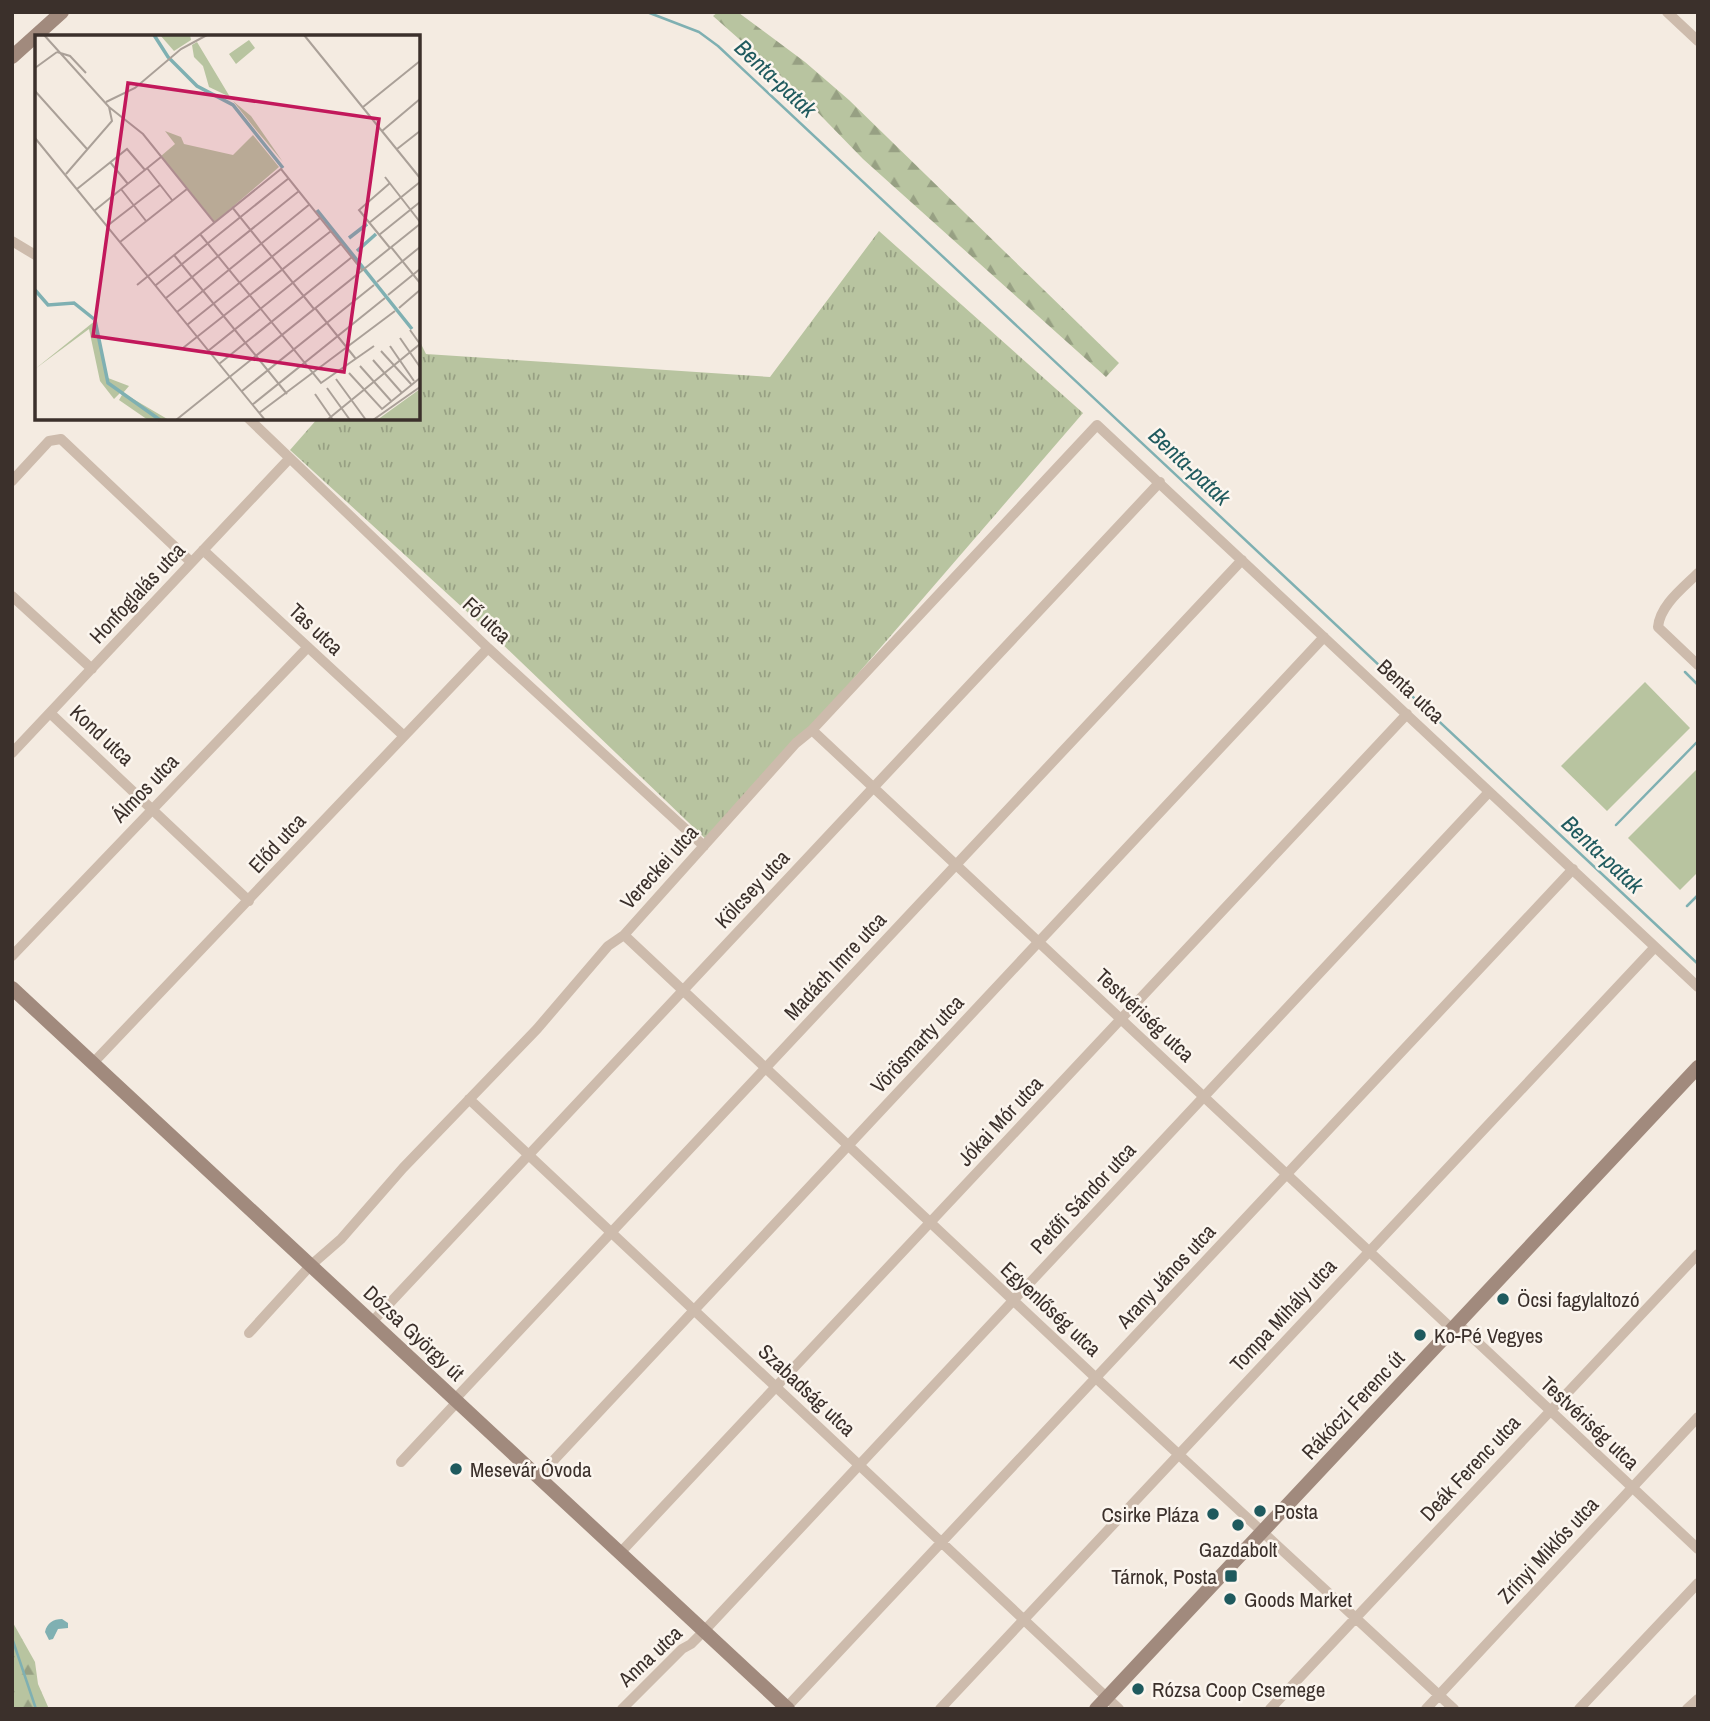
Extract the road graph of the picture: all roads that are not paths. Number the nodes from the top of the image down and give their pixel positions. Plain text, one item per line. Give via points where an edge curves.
1 (62, 12) edge
2 (1667, 12) edge
3 (36, 35) edge
4 (35, 36) edge
5 (1698, 41) edge
6 (12, 57) edge
7 (12, 241) edge
8 (35, 255) edge
9 (249, 420) edge
10 (1097, 425) joint
11 (289, 459) junction
12 (12, 481) edge
13 (1160, 482) junction
14 (203, 550) junction
15 (1242, 559) junction
16 (191, 562) junction
17 (1698, 573) edge
18 (12, 596) edge
19 (1324, 637) junction
20 (307, 647) junction
21 (488, 648) junction
22 (1698, 665) edge
23 (92, 669) junction
24 (50, 713) junction
25 (1408, 714) junction
26 (811, 730) junction
27 (404, 736) junction
28 (12, 753) edge
29 (874, 787) junction
30 (1489, 792) junction
31 (152, 808) junction
32 (704, 846) junction
33 (956, 864) junction
34 (1573, 869) junction
35 (249, 901) junction
36 (624, 935) junction
37 (1039, 943) junction
38 (1655, 947) junction
39 (12, 956) edge
40 (1698, 987) edge
41 (12, 988) edge
42 (682, 991) junction
43 (1122, 1019) junction
44 (93, 1063) junction
45 (1698, 1067) edge
46 (766, 1068) junction
47 (1204, 1097) junction
48 (469, 1099) junction
49 (848, 1145) junction
50 (528, 1156) junction
51 (1287, 1175) junction
52 (931, 1223) junction
53 (612, 1233) junction
54 (1369, 1251) junction
55 (1698, 1254) edge
56 (310, 1266) junction
57 (1014, 1300) junction
58 (693, 1310) junction
59 (372, 1322) junction
60 (1455, 1326) junction
61 (249, 1333) dead end
62 (1096, 1378) junction
63 (776, 1387) junction
64 (456, 1400) junction
65 (1550, 1411) junction
66 (1698, 1417) edge
67 (1178, 1454) junction
68 (401, 1462) dead end
69 (859, 1465) junction
70 (538, 1476) junction
71 (1631, 1488) junction
72 (1262, 1533) junction
73 (941, 1543) junction
74 (1698, 1549) edge
75 (620, 1553) junction
76 (1698, 1583) edge
77 (1356, 1618) junction
78 (1023, 1620) junction
79 (704, 1631) junction
80 (1440, 1695) junction
81 (1107, 1698) junction
82 (1698, 1699) edge
83 (787, 1708) edge
84 (622, 1709) edge
85 (940, 1709) edge
86 (1096, 1709) edge
87 (1119, 1709) edge
88 (1270, 1709) edge
89 (1426, 1709) edge
90 (1454, 1709) edge
91 (1579, 1709) edge
92 (1687, 1709) edge

1 - 3 street
2 - 5 street
4 - 6 street
7 - 8 street
9 - 11 street, Fő utca
10 - 13 street, Benta utca
10 - 26 street, Vereckei utca
11 - 14 street, Honfoglalás utca
11 - 21 street, Fő utca
12 - 16 street via 49,441 64,441
13 - 15 street, Benta utca
13 - 29 street, Kölcsey utca
14 - 16 street, Honfoglalás utca
14 - 20 street, Tas utca
15 - 19 street, Benta utca
15 - 33 street, Madách Imre utca
16 - 23 street, Honfoglalás utca
17 - 22 street via 1664,609 1658,627
18 - 23 street
19 - 25 street, Benta utca
19 - 37 street, Vörösmarty utca
20 - 27 street, Tas utca
20 - 31 street, Álmos utca
21 - 27 street, Előd utca
21 - 32 street, Fő utca
23 - 24 street, Honfoglalás utca
24 - 28 street, Honfoglalás utca
24 - 31 street, Kond utca
25 - 30 street, Benta utca
25 - 43 street, Jókai Mór utca
26 - 29 street, Testvériség utca
26 - 32 street, Vereckei utca
27 - 35 street, Előd utca
29 - 33 street, Testvériség utca
29 - 42 street, Kölcsey utca
30 - 34 street, Benta utca
30 - 47 street, Petőfi Sándor utca
31 - 35 street, Kond utca
31 - 39 street, Álmos utca
32 - 36 street, Vereckei utca
33 - 37 street, Testvériség utca
33 - 46 street, Madách Imre utca
34 - 38 street, Benta utca
34 - 51 street, Arany János utca
35 - 44 street, Előd utca
36 - 42 street, Egyenlőség utca
36 - 48 street, Vereckei utca via 608,946
37 - 43 street, Testvériség utca
37 - 49 street, Vörösmarty utca
38 - 40 street, Benta utca
38 - 54 street, Tompa Mihály utca
41 - 44 street, Dózsa György út
42 - 46 street, Egyenlőség utca
42 - 50 street, Kölcsey utca
43 - 47 street, Testvériség utca
43 - 52 street, Jókai Mór utca
44 - 56 street, Dózsa György út
45 - 60 street, Rákóczi Ferenc út
46 - 49 street, Egyenlőség utca
46 - 53 street, Madách Imre utca
47 - 51 street, Testvériség utca
47 - 57 street, Petőfi Sándor utca
48 - 50 street, Szabadság utca
48 - 56 street, Vereckei utca via 341,1239
49 - 52 street, Egyenlőség utca
49 - 58 street, Vörösmarty utca
50 - 53 street, Szabadság utca
50 - 59 street, Kölcsey utca
51 - 54 street, Testvériség utca
51 - 62 street, Arany János utca
52 - 57 street, Egyenlőség utca
52 - 63 street, Jókai Mór utca
53 - 58 street, Szabadság utca
53 - 64 street, Madách Imre utca
54 - 60 street, Testvériség utca
54 - 67 street, Tompa Mihály utca
55 - 65 street, Deák Ferenc utca
56 - 59 street, Dózsa György út
56 - 61 street, Vereckei utca
57 - 62 street, Egyenlőség utca
57 - 69 street, Petőfi Sándor utca
58 - 63 street, Szabadság utca
58 - 70 street, Vörösmarty utca
59 - 64 street, Dózsa György út
60 - 65 street, Testvériség utca
60 - 72 street, Rákóczi Ferenc út
62 - 67 street, Egyenlőség utca
62 - 73 street, Arany János utca
63 - 69 street, Szabadság utca
63 - 75 street, Jókai Mór utca
64 - 68 street, Madách Imre utca
64 - 70 street, Dózsa György út
65 - 71 street, Testvériség utca
65 - 77 street, Deák Ferenc utca
66 - 71 street, Zrínyi Miklós utca
67 - 72 street, Egyenlőség utca
67 - 78 street, Tompa Mihály utca
69 - 73 street, Szabadság utca
69 - 79 street, Petőfi Sándor utca
70 - 75 street, Dózsa György út
71 - 74 street, Testvériség utca
71 - 80 street, Zrínyi Miklós utca
72 - 77 street, Egyenlőség utca
72 - 81 street, Rákóczi Ferenc út
73 - 78 street, Szabadság utca
73 - 83 street, Arany János utca
75 - 79 street, Dózsa György út
76 - 91 street
77 - 80 street, Egyenlőség utca
77 - 88 street, Deák Ferenc utca
78 - 81 street, Szabadság utca
78 - 85 street, Tompa Mihály utca
79 - 83 street, Dózsa György út
79 - 84 street, Anna utca
80 - 89 street, Zrínyi Miklós utca
80 - 90 street, Egyenlőség utca
81 - 86 street, Rákóczi Ferenc út
81 - 87 street, Szabadság utca
82 - 92 street

